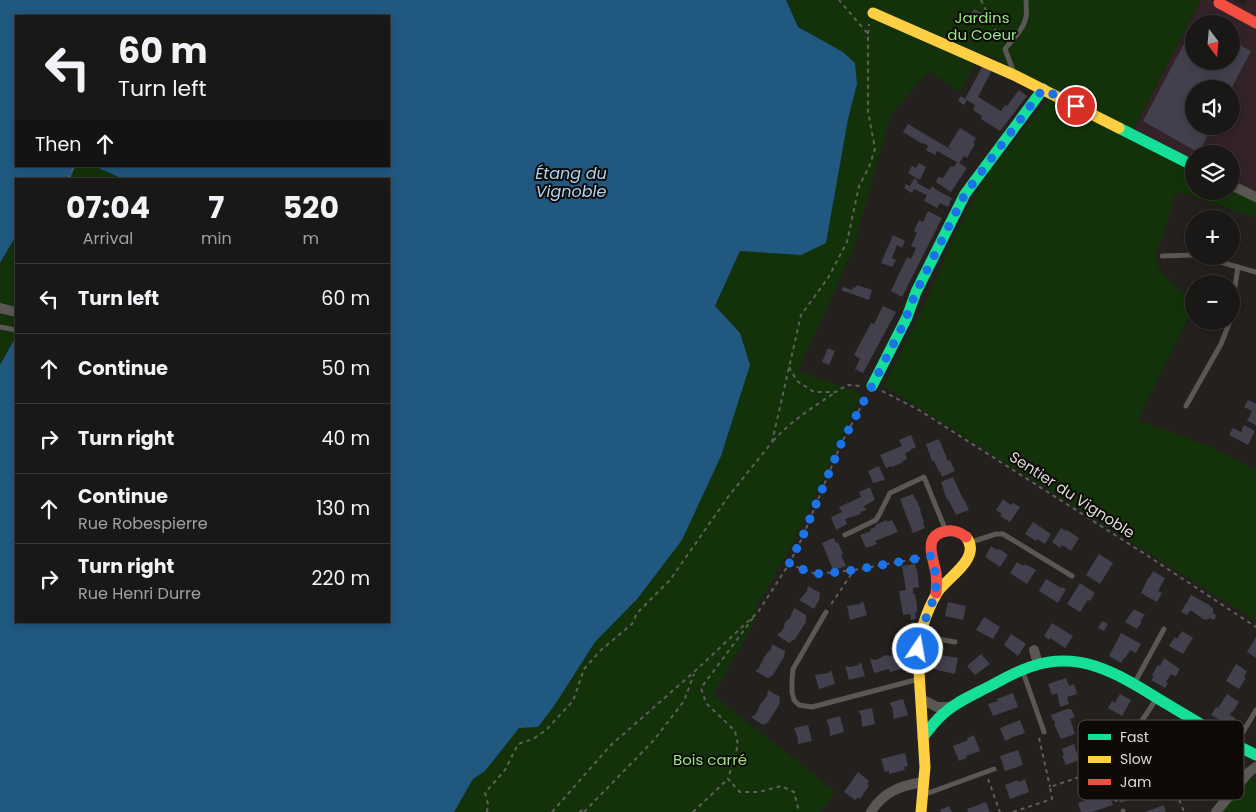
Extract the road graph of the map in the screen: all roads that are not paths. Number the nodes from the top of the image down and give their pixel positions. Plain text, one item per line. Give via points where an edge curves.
1 (1026, 0) edge
2 (1219, 3) dead end
3 (873, 13) dead end
4 (1256, 23) edge
5 (1016, 76) junction
6 (1043, 89) junction
7 (1185, 161) edge
8 (1240, 189) edge
9 (1256, 197) edge
10 (1185, 255) edge
11 (1162, 256) dead end
12 (1231, 265) edge
13 (1238, 267) junction
14 (1256, 272) edge
15 (1237, 275) edge
16 (0, 308) edge
17 (15, 312) edge
18 (0, 327) edge
19 (15, 330) edge
20 (1227, 330) edge
21 (872, 386) road end
22 (1186, 406) dead end
23 (946, 531) junction
24 (845, 535) dead end
25 (970, 542) junction
26 (1072, 576) dead end
27 (936, 593) junction
28 (826, 612) road end
29 (1164, 629) dead end
30 (920, 636) junction
31 (955, 642) dead end
32 (1034, 650) dead end
33 (1038, 664) junction
34 (1022, 669) junction
35 (920, 679) junction
36 (1134, 684) junction
37 (1157, 698) junction
38 (921, 699) junction
39 (951, 708) junction
40 (1256, 710) edge
41 (1143, 720) edge
42 (1194, 720) edge
43 (1244, 731) edge
44 (1044, 732) road end
45 (923, 737) junction
46 (1244, 749) edge
47 (1256, 755) edge
48 (1256, 767) edge
49 (994, 769) dead end
50 (1244, 778) edge
51 (924, 782) junction
52 (923, 795) junction
53 (1226, 800) edge
54 (870, 812) edge
55 (921, 812) edge
56 (1216, 812) edge

1 - 5 lane via 1025,22 1005,49
2 - 4 street
3 - 5 street
5 - 6 street
6 - 7 street
6 - 21 street via 965,194
8 - 9 street
10 - 11 lane
12 - 13 lane
13 - 14 lane
13 - 15 lane
16 - 17 street
18 - 19 lane
20 - 22 lane
23 - 24 lane via 924,478 890,493 876,520
23 - 25 street via 963,533
23 - 27 street via 933,539 931,548
25 - 26 lane via 1003,534
25 - 27 street via 966,563
27 - 30 street
28 - 35 lane via 793,669 792,692 799,706 812,707
29 - 36 lane
30 - 31 lane
30 - 35 street
32 - 33 street
33 - 34 street
33 - 36 street via 1063,660 1090,664
34 - 39 street
34 - 44 lane
35 - 38 street
36 - 37 street
37 - 41 lane
37 - 42 street
38 - 39 street via 937,707
38 - 45 street
39 - 45 street
40 - 43 lane
45 - 51 street
46 - 47 street
48 - 50 street
49 - 52 lane
51 - 52 street
51 - 54 street via 890,791
52 - 55 street
53 - 56 street

